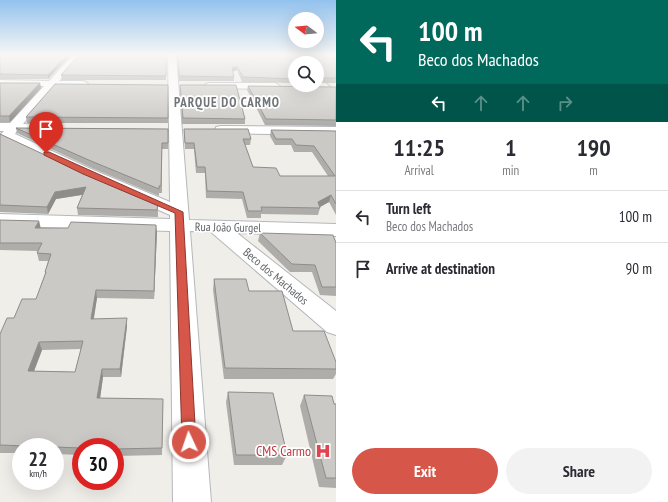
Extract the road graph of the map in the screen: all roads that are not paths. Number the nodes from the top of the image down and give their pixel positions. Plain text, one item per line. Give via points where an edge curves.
1 (57, 78) edge
2 (173, 78) edge
3 (0, 83) edge
4 (52, 84) junction
5 (90, 84) edge
6 (197, 85) edge
7 (324, 85) edge
8 (285, 87) edge
9 (324, 87) edge
10 (336, 87) edge
11 (336, 98) edge
12 (52, 128) edge
13 (206, 130) edge
14 (336, 131) edge
15 (5, 133) edge
16 (179, 219) junction
17 (0, 220) edge
18 (216, 226) junction
19 (336, 230) edge
20 (336, 325) edge
21 (192, 502) edge

1 - 4 street
2 - 16 street
3 - 4 street
4 - 5 street
4 - 15 street
6 - 8 street
7 - 10 street
9 - 11 street
12 - 15 street
13 - 14 street
15 - 16 street
16 - 17 street, Rua João Gurgel
16 - 18 street, Rua João Gurgel
16 - 21 street
18 - 19 street, Rua João Gurgel
18 - 20 street, Beco dos Machados

